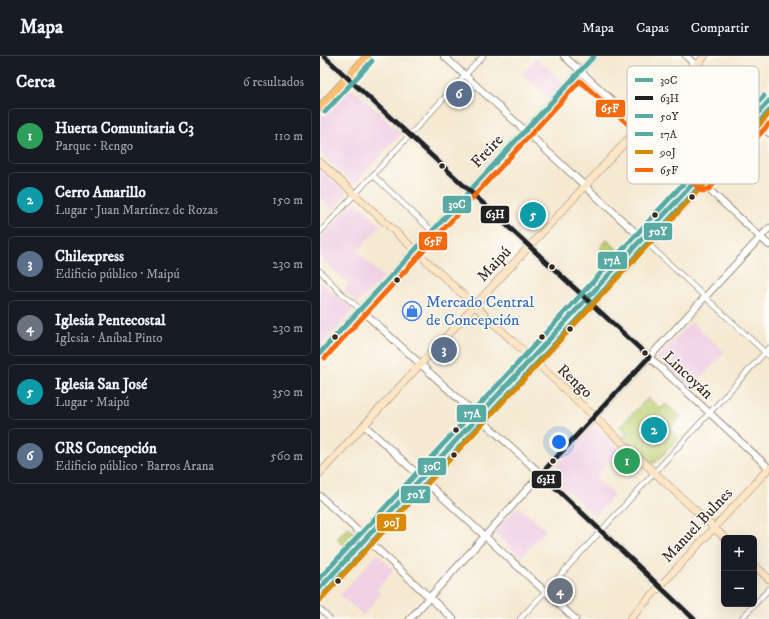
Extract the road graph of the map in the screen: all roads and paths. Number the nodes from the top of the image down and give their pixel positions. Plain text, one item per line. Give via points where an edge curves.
1 (324, 56) edge
2 (367, 56) edge
3 (444, 56) edge
4 (483, 56) edge
5 (564, 56) edge
6 (594, 56) edge
7 (686, 56) edge
8 (705, 56) edge
9 (696, 66) joint
10 (580, 71) junction
11 (465, 76) junction
12 (347, 78) junction
13 (769, 101) edge
14 (320, 107) edge
15 (759, 112) edge
16 (627, 113) edge
17 (769, 114) edge
18 (760, 124) joint
19 (524, 131) junction
20 (769, 133) edge
21 (410, 136) junction
22 (627, 141) edge
23 (320, 162) edge
24 (373, 175) junction
25 (693, 184) edge
26 (704, 184) joint
27 (584, 187) junction
28 (469, 191) junction
29 (355, 195) junction
30 (769, 228) edge
31 (432, 231) junction
32 (320, 232) edge
33 (761, 237) junction
34 (642, 239) junction
35 (648, 244) junction
36 (769, 245) edge
37 (529, 246) junction
38 (414, 250) junction
39 (320, 271) edge
40 (705, 297) junction
41 (586, 299) junction
42 (593, 305) junction
43 (474, 306) junction
44 (360, 309) junction
45 (769, 348) edge
46 (320, 353) edge
47 (767, 354) edge
48 (649, 357) junction
49 (531, 359) junction
50 (420, 364) junction
51 (537, 365) junction
52 (709, 413) junction
53 (478, 416) junction
54 (594, 417) junction
55 (484, 422) junction
56 (364, 425) junction
57 (769, 468) edge
58 (320, 473) edge
59 (654, 473) junction
60 (541, 474) junction
61 (421, 478) junction
62 (427, 484) junction
63 (320, 496) edge
64 (714, 528) junction
65 (601, 531) junction
66 (722, 535) edge
67 (484, 536) junction
68 (365, 538) junction
69 (372, 544) junction
70 (757, 568) edge
71 (769, 579) edge
72 (660, 587) junction
73 (320, 588) edge
74 (769, 589) edge
75 (545, 592) junction
76 (430, 598) junction
77 (320, 600) edge
78 (320, 609) edge
79 (330, 619) edge
80 (410, 619) edge
81 (453, 619) edge
82 (520, 619) edge
83 (575, 619) edge
84 (630, 619) edge
85 (694, 619) edge
86 (741, 619) edge

1 - 12 street, Lincoyán
2 - 12 main road
3 - 11 street
4 - 11 street
5 - 10 street
6 - 10 main road, Freire
7 - 9 street
8 - 9 main road, Maipú
10 - 16 street
10 - 19 main road, Freire
11 - 19 street
11 - 21 street
12 - 14 main road
12 - 21 street, Lincoyán
13 - 15 main road
17 - 18 main road
18 - 20 street
19 - 27 street
19 - 28 main road, Freire
21 - 24 street
21 - 28 street, Lincoyán
22 - 27 main road, Maipú
23 - 29 main road, Rengo
24 - 29 street
24 - 31 street
25 - 34 main road
26 - 33 street
26 - 35 main road
27 - 34 street
27 - 37 main road, Maipú
28 - 31 main road, Freire
28 - 37 street, Lincoyán
29 - 32 street
29 - 38 main road, Rengo
30 - 33 street
31 - 38 main road, Freire
33 - 36 street
33 - 40 street
34 - 35 street
34 - 41 main road
35 - 40 street
35 - 42 main road
37 - 41 street, Lincoyán
37 - 43 main road, Maipú
38 - 43 main road, Rengo
38 - 44 main road, Freire
39 - 44 street
40 - 47 street
40 - 48 street
41 - 42 street, Lincoyán
41 - 49 main road
42 - 48 street, Lincoyán
42 - 51 main road
43 - 49 main road, Rengo
43 - 50 main road, Maipú
44 - 46 main road, Freire
44 - 50 street
45 - 47 street
47 - 52 street
48 - 52 street, Lincoyán
48 - 54 street
49 - 51 main road, Rengo
49 - 53 main road
50 - 53 street
50 - 56 main road, Maipú
51 - 54 main road, Rengo
51 - 55 main road
52 - 57 street, Lincoyán
52 - 59 street
53 - 55 street
53 - 61 main road
54 - 59 main road, Rengo
54 - 60 street
55 - 60 street
55 - 62 main road
56 - 58 main road, Maipú
56 - 61 street
57 - 64 main road, Manuel Bulnes
59 - 64 main road, Rengo
59 - 65 street
60 - 65 street
60 - 67 street
61 - 62 street
61 - 68 main road
62 - 67 street
62 - 69 main road
63 - 68 street
64 - 66 main road, Rengo
64 - 72 main road, Manuel Bulnes
65 - 72 street
65 - 75 street
67 - 75 street
67 - 76 street
68 - 69 street
68 - 73 main road
69 - 76 street
69 - 77 main road
70 - 71 main road
72 - 84 main road, Manuel Bulnes
72 - 85 street
74 - 86 street
75 - 82 street
75 - 83 street
76 - 80 street
76 - 81 street
78 - 79 street

